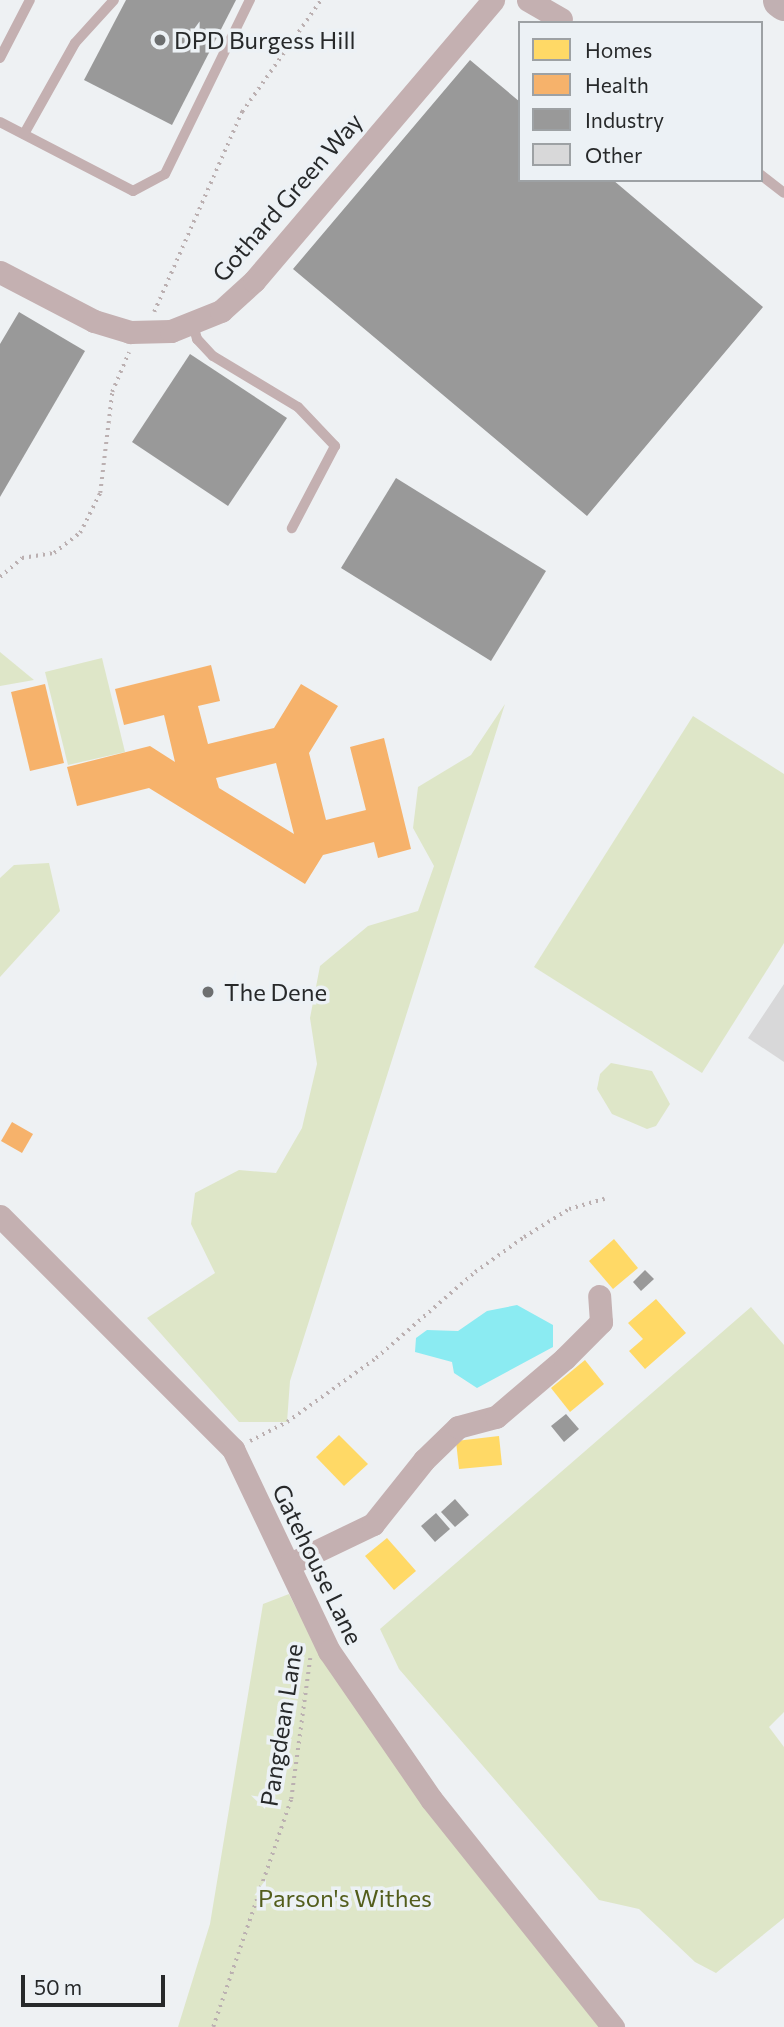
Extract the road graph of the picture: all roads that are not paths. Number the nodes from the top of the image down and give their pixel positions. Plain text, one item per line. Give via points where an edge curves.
1 (30, 0) edge
2 (114, 0) edge
3 (250, 0) edge
4 (494, 0) edge
5 (528, 0) edge
6 (564, 21) edge
7 (0, 58) edge
8 (0, 122) edge
9 (24, 134) junction
10 (763, 177) edge
11 (784, 193) edge
12 (0, 272) edge
13 (193, 325) junction
14 (292, 528) dead end
15 (0, 1216) edge
16 (599, 1296) dead end
17 (289, 1564) junction
18 (613, 2027) edge

1 - 7 lane
2 - 9 lane via 75,43
3 - 9 lane via 165,174 133,191
4 - 13 street, Gothard Green Way via 254,281 221,311
5 - 6 street
8 - 9 lane
10 - 11 lane
12 - 13 street, Gothard Green Way via 94,321 130,332 171,331
13 - 14 lane via 197,340 213,356 298,407 335,446
15 - 17 street, Gatehouse Lane via 233,1449
16 - 17 street via 601,1322 495,1417 458,1427 424,1460 373,1524
17 - 18 street, Gatehouse Lane via 315,1627 431,1799

